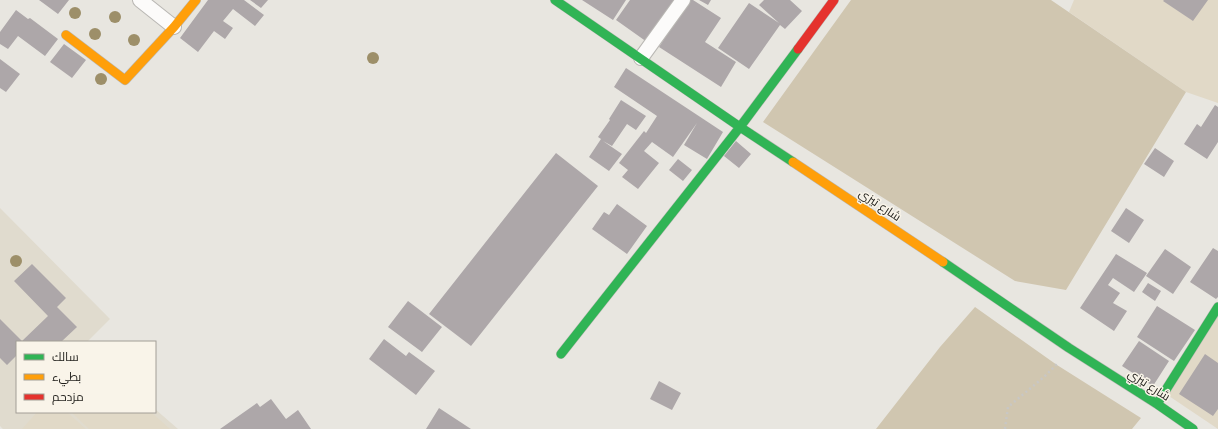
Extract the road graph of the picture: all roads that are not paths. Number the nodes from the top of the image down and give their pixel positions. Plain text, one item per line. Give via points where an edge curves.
1 (140, 0) edge
2 (196, 0) edge
3 (555, 0) edge
4 (683, 0) edge
5 (834, 0) edge
6 (174, 27) junction
7 (66, 35) dead end
8 (641, 58) junction
9 (740, 127) junction
10 (1218, 307) edge
11 (561, 354) dead end
12 (1157, 404) junction
13 (1193, 429) edge

1 - 6 street
2 - 6 street
3 - 8 street, شارع تيزي
4 - 8 street
5 - 9 street
6 - 7 street via 125,80
8 - 9 street, شارع تيزي
9 - 11 street
9 - 12 street, شارع تيزي via 1069,348
10 - 12 street
12 - 13 street, شارع تيزي

